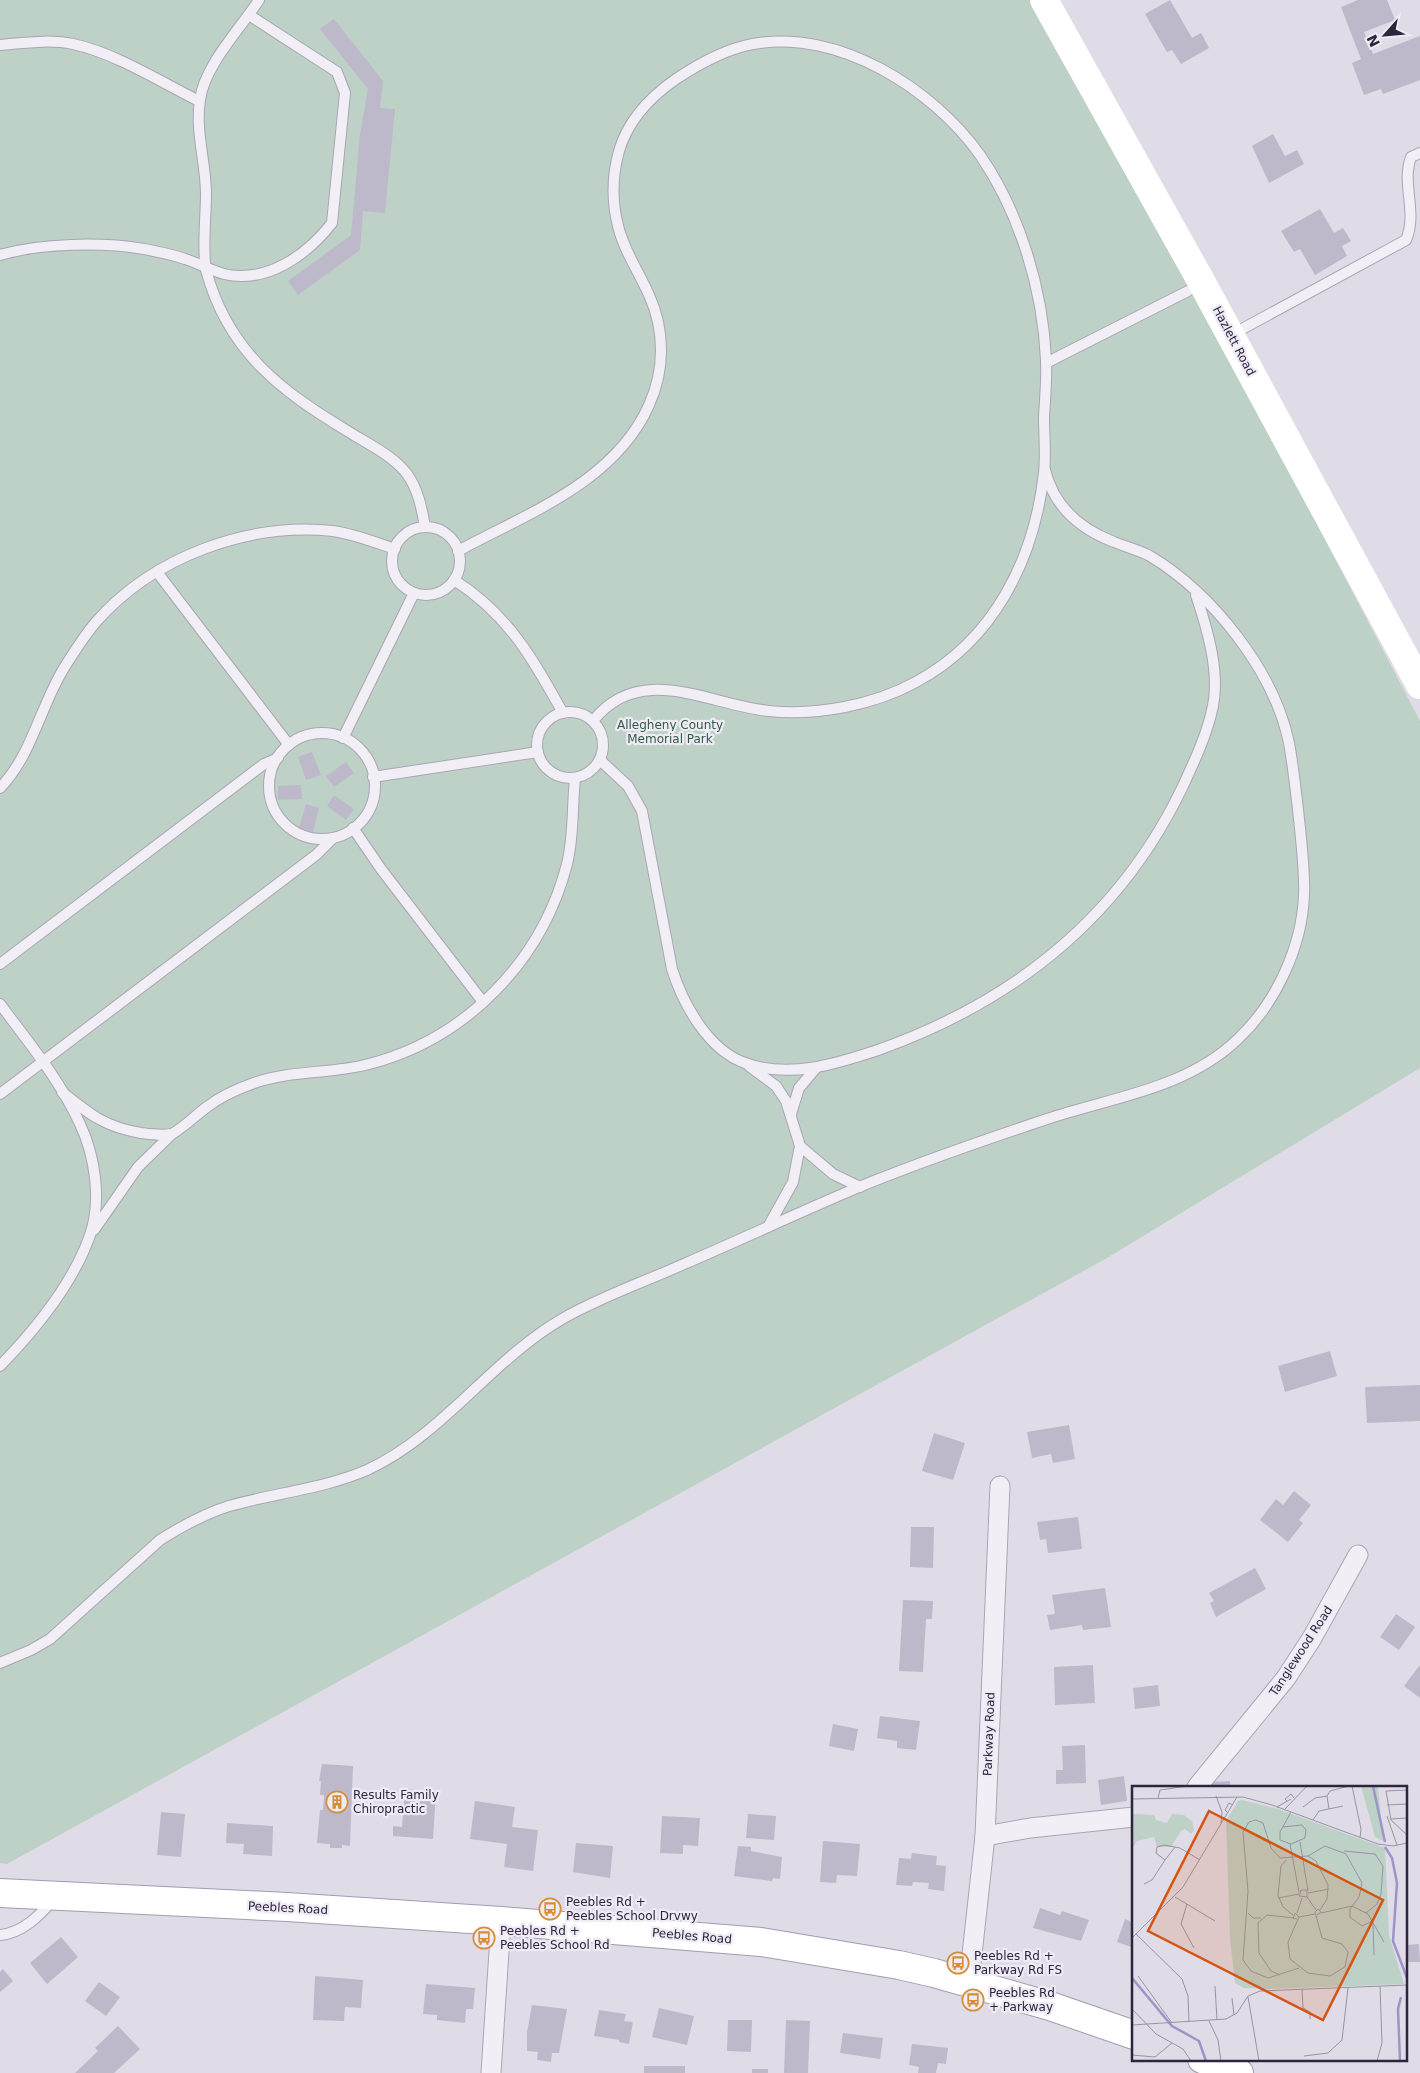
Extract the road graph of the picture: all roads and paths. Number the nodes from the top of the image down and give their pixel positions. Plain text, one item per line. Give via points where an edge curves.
1 (259, 0) edge
2 (1044, 0) edge
3 (249, 15) junction
4 (0, 45) edge
5 (199, 101) junction
6 (1420, 153) edge
7 (0, 254) edge
8 (206, 268) junction
9 (1188, 291) dead end
10 (1230, 335) junction
11 (1046, 364) junction
12 (1045, 470) junction
13 (425, 527) junction
14 (394, 549) junction
15 (458, 551) junction
16 (157, 572) junction
17 (454, 580) junction
18 (1195, 592) junction
19 (414, 593) junction
20 (1420, 685) edge
21 (563, 713) junction
22 (593, 721) junction
23 (343, 738) junction
24 (289, 745) junction
25 (538, 752) junction
26 (278, 758) junction
27 (600, 760) junction
28 (373, 776) junction
29 (575, 778) junction
30 (0, 788) edge
31 (354, 828) junction
32 (333, 838) junction
33 (0, 964) edge
34 (483, 1002) junction
35 (0, 1004) edge
36 (43, 1062) junction
37 (744, 1063) junction
38 (816, 1068) junction
39 (62, 1092) junction
40 (0, 1094) edge
41 (791, 1114) junction
42 (172, 1134) junction
43 (800, 1146) junction
44 (860, 1187) junction
45 (768, 1227) junction
46 (90, 1235) junction
47 (0, 1366) edge
48 (1000, 1486) dead end
49 (1358, 1556) dead end
50 (0, 1663) edge
51 (1198, 1786) edge
52 (1132, 1817) edge
53 (985, 1836) junction
54 (0, 1893) edge
55 (56, 1896) junction
56 (501, 1921) junction
57 (0, 1935) edge
58 (969, 1982) junction
59 (1132, 2034) edge
60 (1205, 2060) edge
61 (491, 2073) edge
62 (1238, 2073) edge

1 - 3 lane
2 - 10 main road, Hazlett Road
3 - 5 lane via 212,68
3 - 8 lane via 322,61 342,80 345,93 332,223 321,237 280,267 242,276
4 - 5 lane via 73,44 120,62
5 - 8 lane via 206,189
6 - 10 lane via 1411,157 1407,170 1411,230 1406,240
7 - 8 lane via 56,247 112,247 160,252
8 - 13 lane via 219,304 238,340 256,364 302,404 400,465 414,487
9 - 11 lane
10 - 20 main road, Hazlett Road
11 - 12 lane
11 - 15 lane via 1036,291 1016,222 990,169 950,120 899,78 839,52 810,44 782,42 757,43 733,49 687,72 644,106 630,125 616,163 614,201 619,230 651,298 662,348 660,373 641,422 624,448 588,480
12 - 18 lane via 1052,491 1072,518 1093,534 1148,555
12 - 22 lane via 1030,538 1006,596 969,644 943,666 913,683 854,704 796,712 738,707 688,693 650,689 634,692 605,707
13 - 14 lane via 403,536
13 - 15 lane via 441,531
14 - 16 lane via 333,531 260,533 217,544 183,557
14 - 19 lane via 392,564 396,577
15 - 17 lane via 460,566
16 - 24 lane
16 - 30 lane via 103,615 78,646 45,704 19,765
17 - 19 lane via 440,592
17 - 21 lane via 478,596 516,636 532,657
18 - 38 lane via 1204,620 1214,680 1210,718 1175,803 1124,883 1095,918 998,994 901,1041
18 - 44 lane via 1237,636 1254,662 1282,715 1288,741 1305,889 1299,931 1280,983 1241,1036 1215,1059 1179,1079 988,1139
19 - 23 lane
21 - 22 lane via 582,714
21 - 25 lane via 551,718 541,729
22 - 27 lane via 603,739
23 - 24 lane via 319,734 304,736
23 - 28 lane via 362,752
24 - 26 lane
25 - 28 lane
25 - 29 lane via 550,772 563,778
26 - 32 lane via 269,790 279,818 289,828 306,836
26 - 33 lane via 264,764
27 - 29 lane via 592,770
27 - 37 lane via 628,786 642,812 666,947 679,990 702,1029 720,1047
28 - 31 lane via 372,803
29 - 34 lane via 572,834 560,890 548,918 525,956 504,983
31 - 32 lane
31 - 34 lane via 386,877
32 - 36 lane via 316,855
34 - 42 lane via 456,1026 428,1043 396,1056 343,1070 281,1076 233,1091 208,1105
35 - 36 lane
36 - 39 lane
36 - 40 lane
37 - 38 lane via 775,1069
37 - 41 lane via 776,1086
38 - 41 lane via 799,1088
39 - 42 lane via 103,1123 122,1130
39 - 46 lane via 81,1124 89,1147 96,1210
41 - 43 lane
42 - 46 lane via 138,1168
43 - 44 lane via 833,1174
43 - 45 lane via 793,1182
44 - 45 lane
45 - 50 lane via 562,1319 506,1360 417,1440 367,1470 306,1489 232,1505 181,1527 160,1540 50,1639
46 - 47 lane via 74,1269 50,1306
48 - 53 street, Parkway Road
49 - 51 street, Tanglewood Road via 1286,1678
52 - 53 street
53 - 58 street, Parkway Road
54 - 55 main road, Peebles Road
55 - 56 main road, Peebles Road
55 - 57 lane via 38,1917 10,1934
56 - 58 main road, Peebles Road via 761,1942 899,1965
56 - 61 street
58 - 59 main road, Peebles Road
60 - 62 main road

